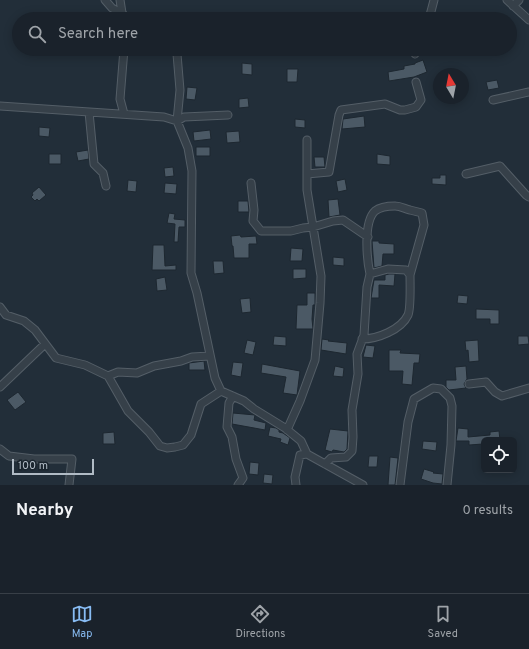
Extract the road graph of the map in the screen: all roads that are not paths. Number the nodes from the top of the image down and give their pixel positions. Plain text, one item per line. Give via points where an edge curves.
1 (106, 0) edge
2 (120, 0) edge
3 (434, 0) edge
4 (507, 0) edge
5 (520, 0) edge
6 (513, 6) junction
7 (118, 12) edge
8 (122, 12) edge
9 (431, 12) edge
10 (529, 20) edge
11 (123, 56) edge
12 (177, 56) edge
13 (416, 82) dead end
14 (529, 92) edge
15 (493, 100) dead end
16 (0, 106) edge
17 (89, 112) junction
18 (124, 114) junction
19 (228, 115) dead end
20 (177, 121) junction
21 (307, 140) dead end
22 (307, 174) junction
23 (466, 174) dead end
24 (251, 183) dead end
25 (106, 186) dead end
26 (529, 197) edge
27 (313, 227) junction
28 (368, 237) junction
29 (370, 274) junction
30 (410, 275) junction
31 (0, 307) edge
32 (362, 339) junction
33 (45, 344) junction
34 (210, 356) junction
35 (108, 376) junction
36 (469, 384) dead end
37 (0, 387) edge
38 (529, 388) edge
39 (222, 391) junction
40 (233, 396) junction
41 (286, 430) junction
42 (0, 448) edge
43 (307, 454) junction
44 (325, 464) junction
45 (69, 485) edge
46 (238, 485) edge
47 (296, 485) edge
48 (363, 485) edge
49 (400, 485) edge
50 (447, 485) edge

1 - 7 street
2 - 8 street
3 - 9 street
4 - 6 street
5 - 6 street
6 - 10 street
11 - 18 street via 120,99
12 - 20 street via 180,90
13 - 22 street via 422,100 416,107 400,110 385,104 341,110 338,114 329,172
14 - 15 street
16 - 17 street
17 - 18 street
17 - 25 street via 94,164 103,173
18 - 20 street
19 - 20 street via 184,117
20 - 34 street via 188,148 192,171 191,273
21 - 22 street
22 - 27 street
23 - 26 street via 500,166
24 - 27 street via 253,222 261,231 291,231
27 - 28 street via 343,220
27 - 41 street via 320,276 315,360
28 - 29 street
28 - 30 street via 370,219 375,211 386,206 398,206 422,213 424,225
29 - 30 street via 388,269 406,270
29 - 32 street
30 - 32 street via 408,315 402,324 373,339
31 - 33 street via 6,315 24,321 35,330
32 - 44 street via 357,354 358,374 352,410 352,451 346,457 331,458
33 - 35 street via 56,358 85,365
33 - 37 street
34 - 35 street via 192,357 137,373 118,372
34 - 39 street via 215,378
35 - 39 street via 128,411 160,446 167,448 183,445 190,435 201,404
36 - 38 street via 486,382 502,396
39 - 40 street
40 - 41 street
40 - 46 street via 229,403 227,427 243,478
41 - 43 street via 301,441
42 - 45 street via 9,456 72,459
43 - 44 street
43 - 47 street via 300,455 295,477
44 - 48 street
49 - 50 street via 408,422 414,399 433,388 441,390 450,398 452,406

